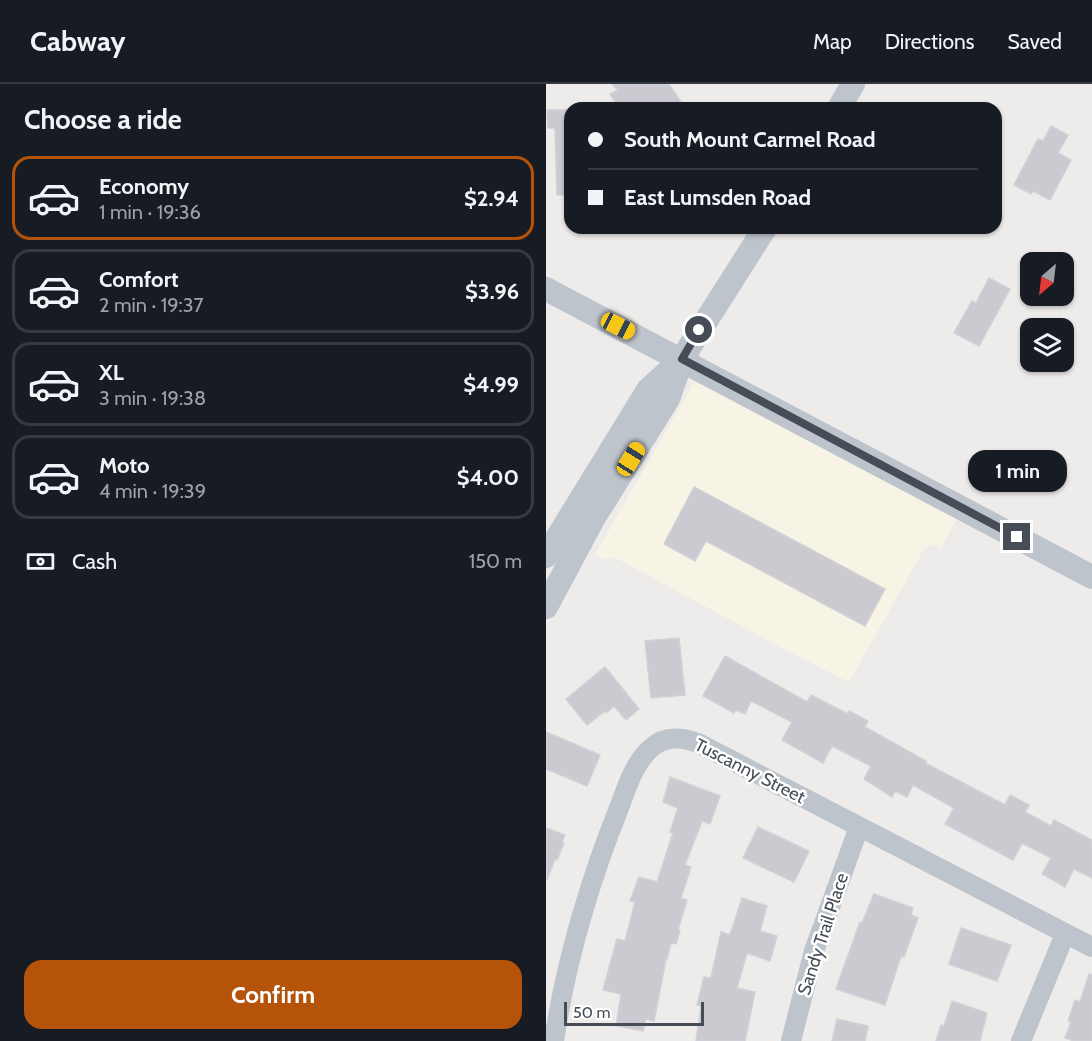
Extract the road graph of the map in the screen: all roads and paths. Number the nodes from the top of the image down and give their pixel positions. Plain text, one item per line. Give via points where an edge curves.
1 (853, 84) edge
2 (842, 102) edge
3 (761, 234) edge
4 (546, 289) edge
5 (682, 359) junction
6 (546, 556) edge
7 (1092, 577) edge
8 (546, 608) edge
9 (859, 827) junction
10 (1065, 934) junction
11 (1092, 947) edge
12 (554, 1041) edge
13 (791, 1041) edge
14 (1021, 1041) edge

1 - 2 street
3 - 5 street
4 - 5 street
5 - 6 street via 648,390
5 - 7 street
5 - 8 street via 668,399 593,519
9 - 10 street, Tuscanny Street
9 - 12 street, Tuscanny Street via 686,738 663,740 652,746 635,768 590,885
9 - 13 street, Sandy Trail Place via 814,951
10 - 11 street, Tuscanny Street
10 - 14 street

